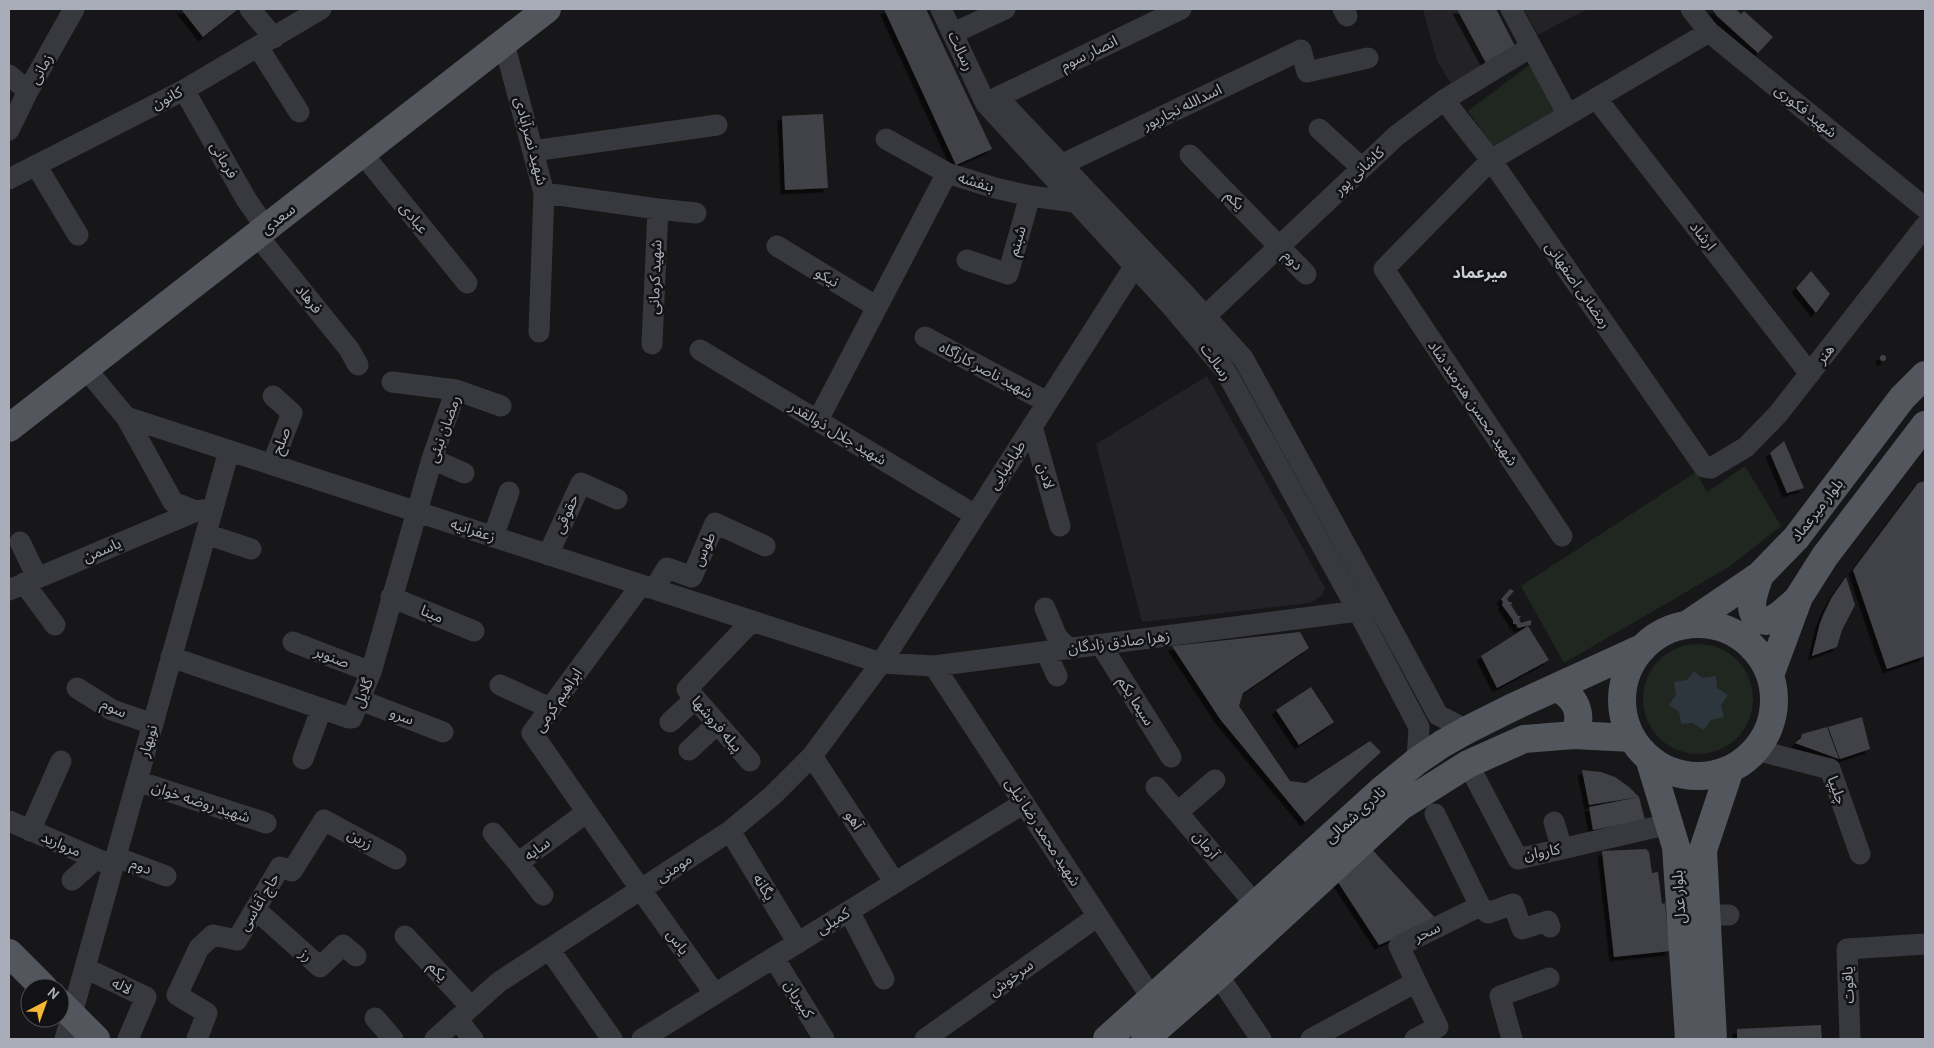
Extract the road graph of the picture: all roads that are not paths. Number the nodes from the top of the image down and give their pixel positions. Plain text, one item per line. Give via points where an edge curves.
1 (74, 9) edge
2 (250, 9) edge
3 (322, 9) edge
4 (547, 9) edge
5 (941, 9) edge
6 (953, 9) edge
7 (1005, 9) edge
8 (1181, 9) edge
9 (1511, 9) edge
10 (1692, 9) edge
11 (962, 29) junction
12 (1709, 32) junction
13 (266, 43) junction
14 (504, 43) junction
15 (1531, 47) junction
16 (1368, 58) dead end
17 (9, 75) edge
18 (184, 90) junction
19 (28, 91) junction
20 (998, 97) junction
21 (1596, 98) junction
22 (1444, 100) junction
23 (299, 112) dead end
24 (1568, 115) junction
25 (717, 125) dead end
26 (1320, 129) dead end
27 (9, 130) edge
28 (886, 139) dead end
29 (533, 151) junction
30 (362, 153) junction
31 (1190, 155) dead end
32 (1491, 160) junction
33 (1063, 164) junction
34 (36, 165) junction
35 (1362, 168) junction
36 (947, 174) junction
37 (9, 179) edge
38 (544, 193) junction
39 (1030, 196) junction
40 (1074, 202) junction
41 (1925, 208) edge
42 (658, 209) junction
43 (696, 214) dead end
44 (1925, 226) edge
45 (261, 232) junction
46 (78, 235) dead end
47 (777, 246) dead end
48 (1280, 246) junction
49 (967, 260) dead end
50 (1134, 267) junction
51 (1306, 274) dead end
52 (467, 283) dead end
53 (877, 307) junction
54 (1198, 323) junction
55 (539, 332) dead end
56 (925, 338) dead end
57 (652, 344) dead end
58 (700, 350) dead end
59 (1925, 352) edge
60 (358, 365) dead end
61 (86, 369) junction
62 (1810, 374) junction
63 (1925, 374) edge
64 (392, 382) dead end
65 (456, 390) junction
66 (273, 396) dead end
67 (1902, 398) junction
68 (1048, 402) junction
69 (501, 406) dead end
70 (126, 418) junction
71 (818, 420) junction
72 (1925, 425) edge
73 (1032, 426) junction
74 (9, 428) edge
75 (229, 451) junction
76 (432, 459) junction
77 (272, 465) junction
78 (1710, 468) joint
79 (464, 473) dead end
80 (509, 492) dead end
81 (617, 499) dead end
82 (205, 509) junction
83 (418, 512) junction
84 (975, 515) junction
85 (1060, 526) dead end
86 (206, 534) junction
87 (1562, 536) dead end
88 (493, 537) junction
89 (20, 542) dead end
90 (765, 546) dead end
91 (251, 549) dead end
92 (548, 555) junction
93 (1760, 575) junction
94 (23, 583) edge
95 (647, 587) junction
96 (391, 597) junction
97 (1796, 601) junction
98 (1377, 602) junction
99 (1045, 608) dead end
100 (1358, 611) junction
101 (752, 621) junction
102 (1688, 624) junction
103 (55, 625) dead end
104 (474, 631) dead end
105 (293, 642) dead end
106 (1101, 645) junction
107 (1642, 648) junction
108 (1069, 649) junction
109 (1046, 652) junction
110 (171, 657) junction
111 (881, 663) junction
112 (934, 666) junction
113 (371, 672) junction
114 (1770, 675) junction
115 (1057, 676) dead end
116 (500, 685) dead end
117 (77, 688) dead end
118 (1555, 688) junction
119 (695, 698) junction
120 (360, 700) junction
121 (550, 708) junction
122 (321, 710) junction
123 (670, 722) dead end
124 (153, 724) junction
125 (718, 724) junction
126 (1467, 730) junction
127 (443, 732) dead end
128 (1574, 735) junction
129 (1641, 748) junction
130 (689, 750) dead end
131 (1756, 750) junction
132 (812, 756) junction
133 (1171, 757) dead end
134 (303, 759) dead end
135 (61, 761) dead end
136 (750, 761) dead end
137 (1417, 761) junction
138 (1468, 764) junction
139 (1730, 769) junction
140 (1215, 780) dead end
141 (137, 781) junction
142 (1156, 787) dead end
143 (1024, 803) junction
144 (587, 812) junction
145 (1178, 812) junction
146 (1435, 814) dead end
147 (324, 820) joint
148 (9, 821) edge
149 (1554, 822) dead end
150 (266, 823) dead end
151 (1669, 824) junction
152 (30, 831) junction
153 (730, 831) junction
154 (493, 832) dead end
155 (1562, 849) junction
156 (1860, 854) dead end
157 (396, 859) dead end
158 (108, 861) junction
159 (518, 863) junction
160 (166, 876) dead end
161 (72, 880) dead end
162 (895, 883) junction
163 (641, 890) junction
164 (543, 895) dead end
165 (1255, 904) junction
166 (1480, 906) junction
167 (255, 909) junction
168 (849, 911) junction
169 (1098, 916) junction
170 (1550, 927) dead end
171 (405, 936) dead end
172 (798, 943) junction
173 (1925, 944) edge
174 (549, 950) junction
175 (9, 953) edge
176 (356, 956) dead end
177 (774, 958) junction
178 (84, 968) junction
179 (1218, 975) junction
180 (9, 976) edge
181 (34, 978) edge
182 (1549, 978) dead end
183 (884, 979) dead end
184 (1416, 982) junction
185 (20, 986) edge
186 (715, 994) junction
187 (177, 995) junction
188 (146, 998) junction
189 (1151, 998) junction
190 (70, 1009) edge
191 (464, 1013) junction
192 (375, 1018) dead end
193 (70, 1026) edge
194 (96, 1039) edge
195 (128, 1039) edge
196 (197, 1039) edge
197 (393, 1039) edge
198 (435, 1039) edge
199 (473, 1039) edge
200 (612, 1039) edge
201 (644, 1039) edge
202 (824, 1039) edge
203 (925, 1039) edge
204 (1107, 1039) edge
205 (1145, 1039) edge
206 (1261, 1039) edge
207 (1310, 1039) edge
208 (1415, 1039) edge
209 (1512, 1039) edge
210 (1689, 1039) edge
211 (1713, 1039) edge
212 (1850, 1039) edge

1 - 19 street, زمانی
2 - 13 street
3 - 13 street, کانون
4 - 14 main road, سعدی
5 - 40 street, رسالت via 986,104
6 - 11 street, رسالت
7 - 11 street
8 - 20 street, انصار سوم
9 - 15 street
10 - 12 street, شهید فکوری
11 - 20 street, رسالت
12 - 21 street
12 - 41 street, شهید فکوری
13 - 18 street, کانون
13 - 23 street
14 - 29 street, شهید نصرآبادی
14 - 30 main road, سعدی
15 - 22 street, کاشانی پور
15 - 24 street
16 - 33 street, اسدالله نجارپور via 1307,72 1301,50
17 - 19 street
18 - 34 street, کانون
18 - 45 street, فرمانی via 246,199
19 - 27 street, زمانی
20 - 33 street, رسالت
21 - 24 street
21 - 62 street, ارشاد
22 - 32 street, رمضانی اصفهانی
22 - 35 street, کاشانی پور via 1396,136
24 - 32 street
25 - 29 street
26 - 35 street
28 - 36 street, بنفشه
29 - 38 street, شهید نصرآبادی
30 - 45 main road, سعدی
30 - 52 street, عبادی
31 - 48 street, یکم
32 - 78 street, رمضانی اصفهانی via 1704,467
32 - 87 street, شهید محسن هنرمند شاد via 1384,269
33 - 54 street, رسالت
34 - 37 street, کانون
34 - 46 street
35 - 48 street, کاشانی پور
36 - 39 street, بنفشه
36 - 53 street
38 - 42 street
38 - 55 street, شهید نصرآبادی
39 - 40 street, بنفشه
39 - 49 street, شبنم via 1008,274
40 - 50 street, رسالت
42 - 43 street
42 - 57 street, شهید کرمانی
44 - 62 street, هنر
45 - 60 street, فرهاد
45 - 61 main road, سعدی
47 - 53 street, نیکو
48 - 51 street, دوم
48 - 54 street, کاشانی پور
50 - 54 street, رسالت
50 - 68 street, طباطبایی
53 - 71 street
54 - 98 street, رسالت via 1243,358
54 - 100 street, رسالت
56 - 68 street, شهید ناصر کارآگاه
58 - 71 street, شهید جلال ذوالقدر
59 - 67 main road
61 - 70 street
61 - 74 main road, سعدی
62 - 78 street, هنر via 1746,447
63 - 67 main road, بلوار میرعماد
64 - 65 street
65 - 69 street, رمضان نبئی
65 - 76 street, رمضان نبئی
66 - 77 street, صلح via 292,413
67 - 93 main road, بلوار میرعماد via 1796,538
68 - 73 street, طباطبایی
70 - 75 street, زعفرانیه
70 - 82 street via 173,502
71 - 84 street, شهید جلال ذوالقدر
72 - 97 main road via 1825,556
73 - 84 street, طباطبایی
73 - 85 street, لادن
75 - 77 street, زعفرانیه
75 - 82 street, نوبهار
76 - 79 street
76 - 83 street, رمضان نبئی
77 - 83 street, زعفرانیه
80 - 88 street
81 - 92 street, حقوقی via 581,483
82 - 86 street, نوبهار
82 - 94 street, یاسمن
83 - 88 street, زعفرانیه
83 - 96 street, گلایل
84 - 111 street, طباطبایی
86 - 91 street
86 - 110 street, نوبهار
88 - 92 street, زعفرانیه
89 - 94 street
90 - 95 street, طوس via 716,523 692,577 666,568
92 - 95 street, زعفرانیه
93 - 97 main road via 1753,599 1752,610 1756,618 1772,620
93 - 102 main road, بلوار میرعماد
94 - 103 street
95 - 101 street, زعفرانیه
95 - 121 street, ابراهیم کرمی
96 - 104 street, مینا
96 - 113 street, گلایل
97 - 114 main road
98 - 100 street, زهرا صادق زادگان
98 - 126 street, رسالت via 1438,715
99 - 108 street via 1056,637
100 - 106 street, زهرا صادق زادگان
100 - 137 street, رسالت via 1419,727
101 - 111 street, زعفرانیه
101 - 119 street, پیله فروشها via 687,689
102 - 107 main road via 1663,632
102 - 114 main road via 1714,625 1738,635 1758,652
105 - 113 street, صنوبر
106 - 108 street, زهرا صادق زادگان
106 - 133 street, سیما یکم
107 - 118 main road, نادری شمالی
107 - 129 main road via 1628,668 1622,691 1624,715
108 - 109 street, زهرا صادق زادگان
109 - 112 street, زهرا صادق زادگان
109 - 115 street
110 - 122 street, گلایل
110 - 124 street, نوبهار
111 - 112 street, زهرا صادق زادگان
111 - 132 street, مومنی
112 - 143 street, شهید محمد رضا نیلی
113 - 120 street, گلایل
114 - 131 main road via 1774,688 1773,714 1764,739
116 - 121 street
117 - 124 street, سوم via 112,710
118 - 126 main road, نادری شمالی
118 - 128 main road via 1568,694 1577,706 1579,721
119 - 123 street
119 - 125 street, پیله فروشها
120 - 122 street, گلایل via 352,718
120 - 127 street, سرو
121 - 144 street, ابراهیم کرمی via 532,733
122 - 134 street
124 - 141 street, نوبهار
125 - 130 street
125 - 136 street, پیله فروشها
126 - 137 main road, نادری شمالی
128 - 129 main road, نادری شمالی
128 - 138 main road, نادری شمالی via 1524,739
129 - 139 main road via 1674,772 1702,776
129 - 151 main road, بلوار عدل
131 - 139 main road
131 - 156 street, چلیپا via 1830,769
132 - 153 street, مومنی via 772,796
132 - 162 street, آهو
135 - 152 street
137 - 165 main road, نادری شمالی
138 - 155 street, کاروان via 1518,859
138 - 179 main road, نادری شمالی via 1400,807 1278,932
139 - 211 main road, بلوار عدل via 1703,850 1718,915
140 - 145 street
141 - 150 street, شهید روضه خوان
141 - 158 street, نوبهار
142 - 145 street, آرمان
143 - 162 street, کمیلی
143 - 169 street, شهید محمد رضا نیلی
144 - 159 street, سایه
144 - 163 street, ابراهیم کرمی
145 - 165 street, آرمان
146 - 166 street
147 - 157 street, زرین
147 - 167 street, حاج آغاسی via 292,871 280,867
148 - 152 street, مروارید
149 - 155 street
151 - 155 street, کاروان
151 - 210 main road, بلوار عدل via 1676,846
152 - 158 street, مروارید
153 - 163 street, مومنی
153 - 172 street, یگانه
154 - 159 street, سایه
158 - 160 street, دوم
158 - 161 street
158 - 178 street, نوبهار
159 - 164 street
162 - 168 street, کمیلی
163 - 174 street, مومنی
163 - 186 street, یاس
165 - 189 main road, نادری شمالی
166 - 170 street via 1488,913 1513,904 1522,929 1548,921
166 - 184 street, سحر via 1399,946
167 - 176 street, رز via 320,967 343,945
167 - 187 street, حاج آغاسی via 237,940 212,935 199,948
168 - 172 street, کمیلی
168 - 183 street
169 - 189 street, شهید محمد رضا نیلی
169 - 203 street, سرخوش
171 - 191 street, یکم
172 - 177 street, کمیلی
173 - 212 street, یاقوت via 1847,949
174 - 191 street, مومنی via 499,982
174 - 200 street
175 - 181 main road
177 - 186 street, کمیلی
177 - 202 street, کبیریان
178 - 188 street, لاله
178 - 190 street, نوبهار
179 - 205 main road, نادری شمالی
179 - 206 street
180 - 185 main road
182 - 209 street via 1500,996
184 - 207 street
184 - 208 street via 1438,1027
186 - 201 street, کمیلی
187 - 188 street via 163,998 160,1002
187 - 196 street via 207,1013
188 - 195 street, لاله
189 - 204 main road, نادری شمالی
191 - 198 street, مومنی
191 - 199 street, یکم
192 - 197 street
193 - 194 main road

